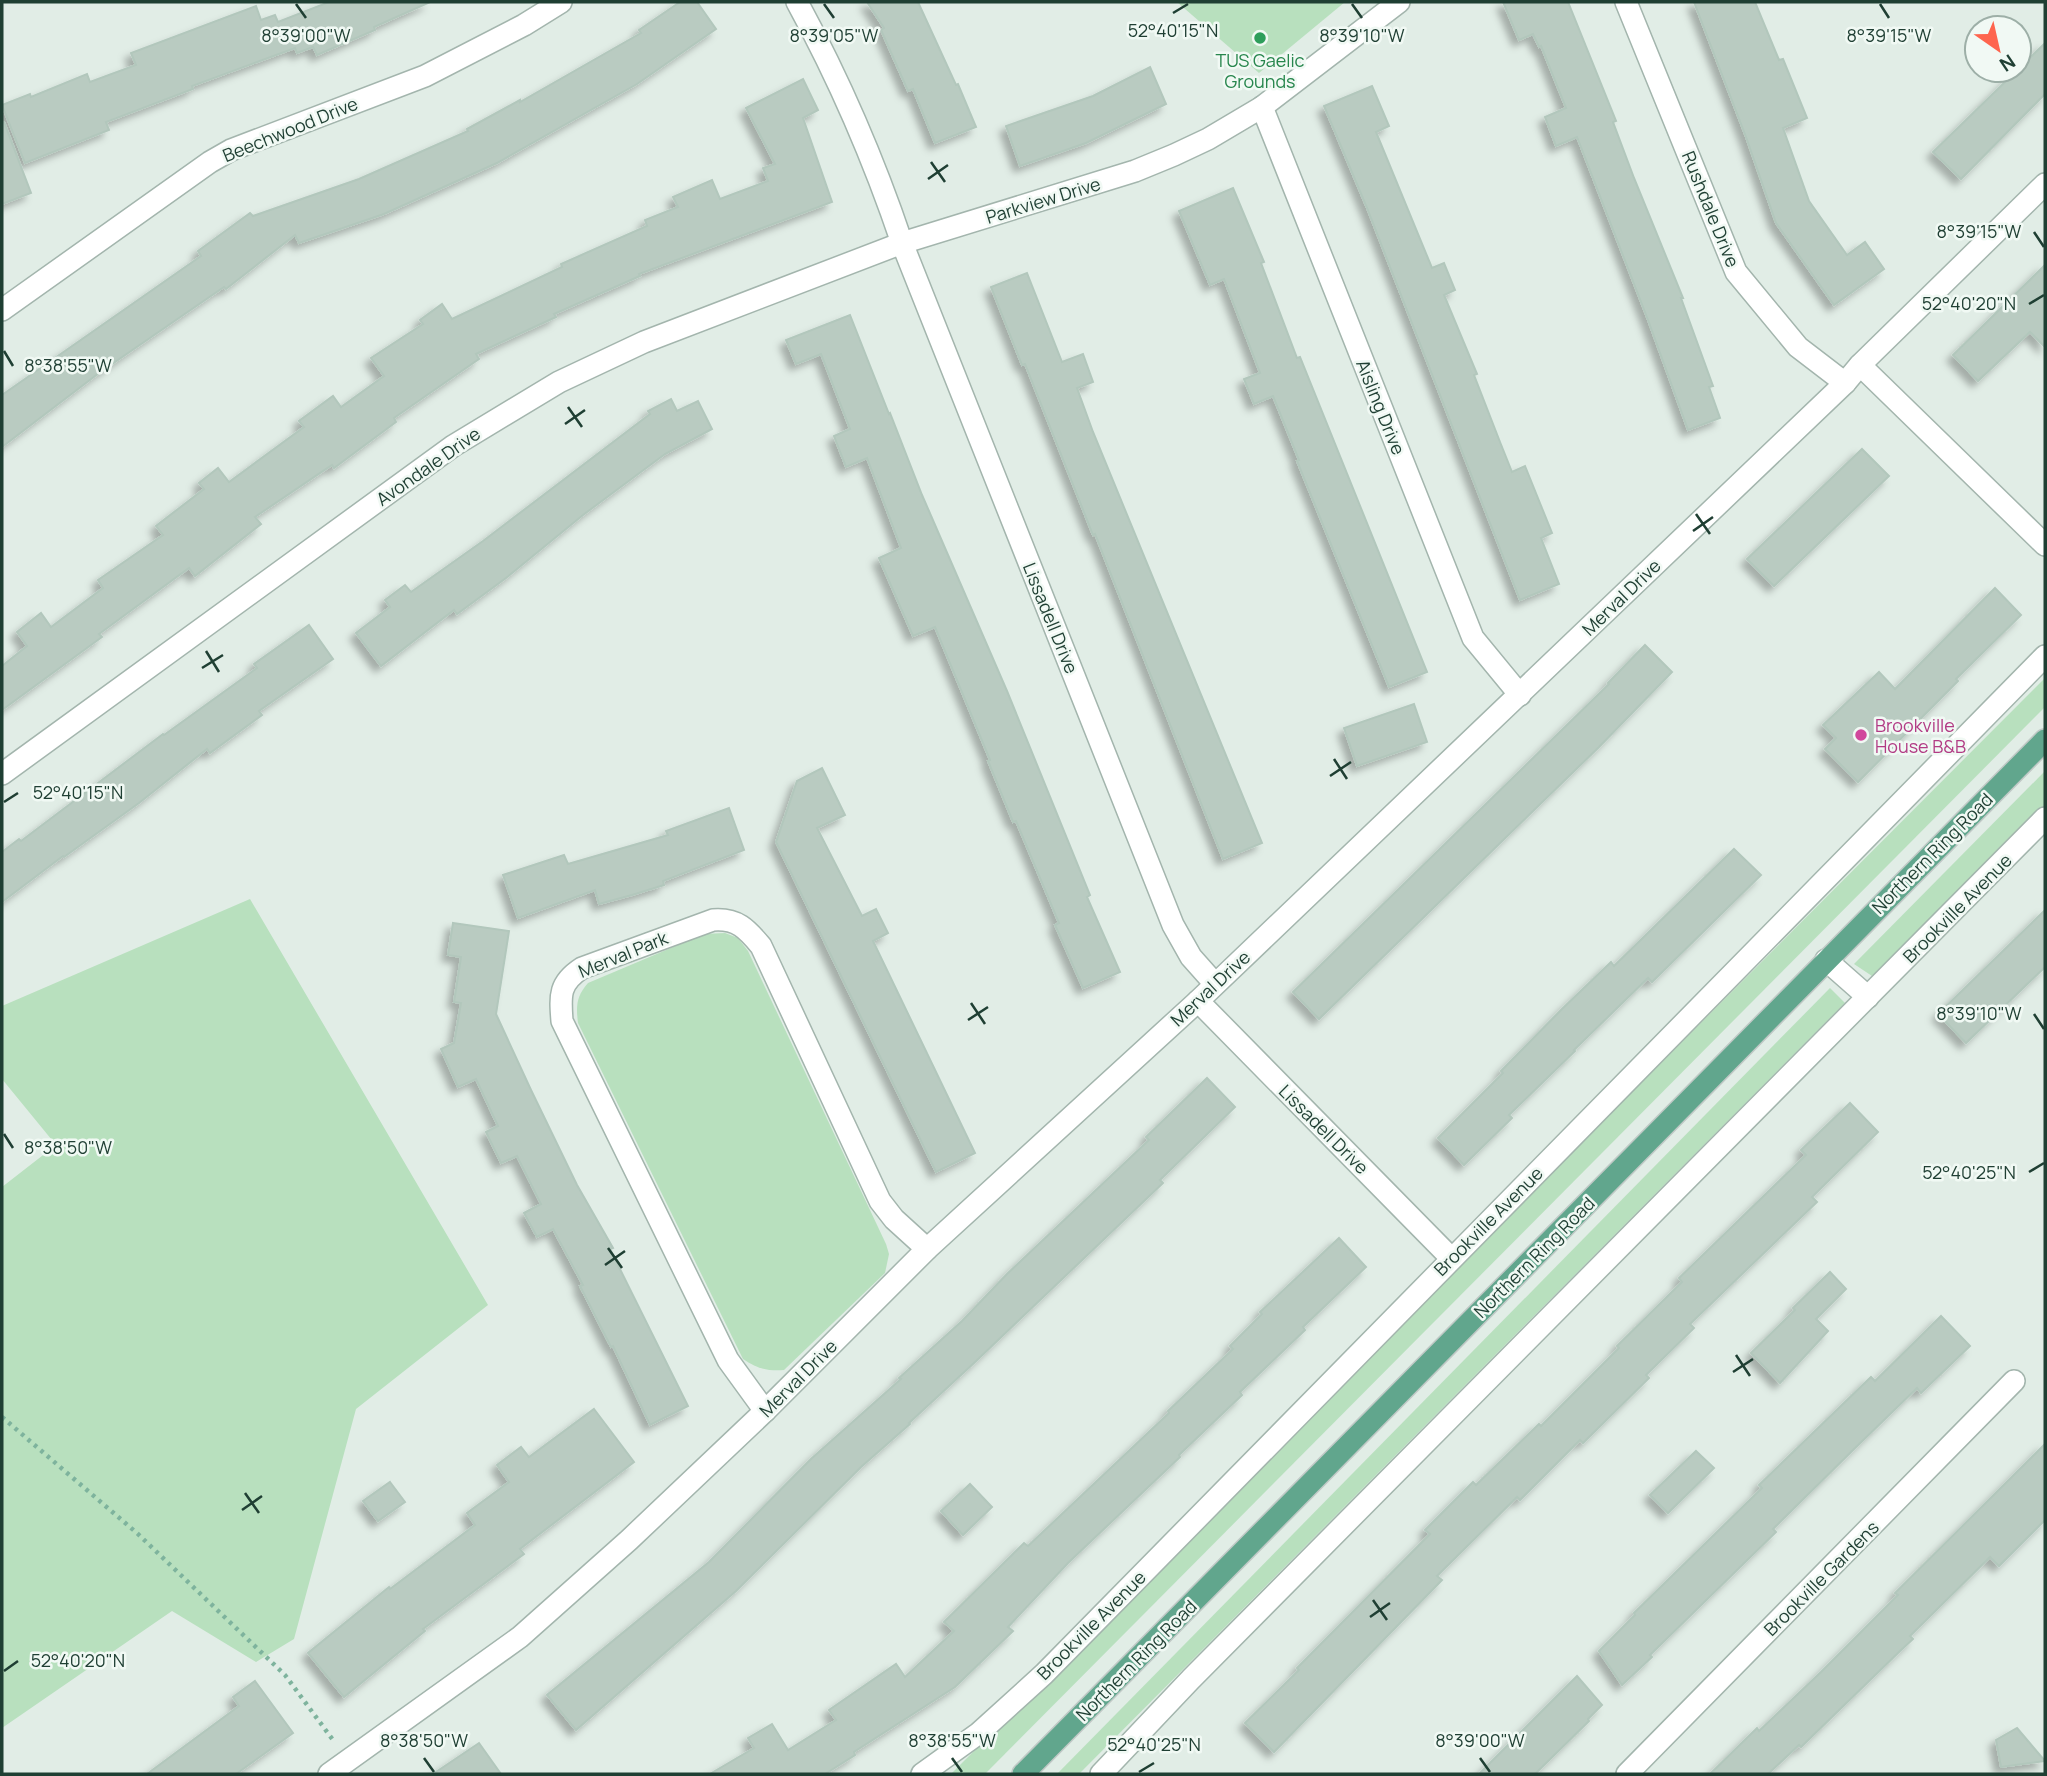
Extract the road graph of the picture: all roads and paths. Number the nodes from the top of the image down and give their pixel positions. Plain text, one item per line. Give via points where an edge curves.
1 (561, 2) edge
2 (797, 2) edge
3 (1399, 2) edge
4 (1626, 2) edge
5 (1262, 107) junction
6 (2045, 184) edge
7 (902, 243) junction
8 (2, 310) edge
9 (1860, 365) junction
10 (1845, 383) junction
11 (2045, 545) edge
12 (2045, 656) edge
13 (1520, 695) junction
14 (2045, 740) edge
15 (2, 774) edge
16 (2045, 818) edge
17 (1826, 960) junction
18 (1215, 984) junction
19 (1868, 997) junction
20 (1198, 1000) junction
21 (926, 1249) junction
22 (1451, 1258) junction
23 (2014, 1381) dead end
24 (765, 1411) junction
25 (2, 1416) edge
26 (355, 1767) edge
27 (329, 1774) edge
28 (922, 1774) edge
29 (1023, 1774) edge
30 (1101, 1774) edge
31 (1627, 1774) edge

1 - 8 street, Beechwood Drive via 425,76 236,147
2 - 7 street via 874,164
3 - 5 street, Parkview Drive
4 - 10 street, Rushdale Drive via 1736,272 1798,347
5 - 7 street, Parkview Drive via 1208,139 1135,171
5 - 13 street, Aisling Drive via 1473,638
6 - 9 street, Merval Drive
7 - 15 street, Avondale Drive via 644,342 547,389 453,446
7 - 18 street, Lissadell Drive via 1173,925 1191,957
9 - 10 street, Merval Drive
9 - 11 street
10 - 13 street, Merval Drive
12 - 22 street, Brookville Avenue
13 - 18 street, Merval Drive
14 - 17 main road, Northern Ring Road
16 - 19 street, Brookville Avenue
17 - 19 street
17 - 29 main road, Northern Ring Road
18 - 20 street, Merval Drive
19 - 30 street, Brookville Avenue
20 - 21 street, Merval Drive
20 - 22 street, Lissadell Drive
21 - 24 street, Merval Drive
21 - 24 street, Merval Park via 880,1201 761,946 745,927 728,919 713,920 582,968 569,977 560,996 562,1021 728,1360
22 - 28 street, Brookville Avenue via 1016,1701
23 - 31 street, Brookville Gardens
24 - 26 street, Merval Drive via 520,1637
25 - 26 path via 138,1534 285,1675
26 - 27 street, Merval Drive

